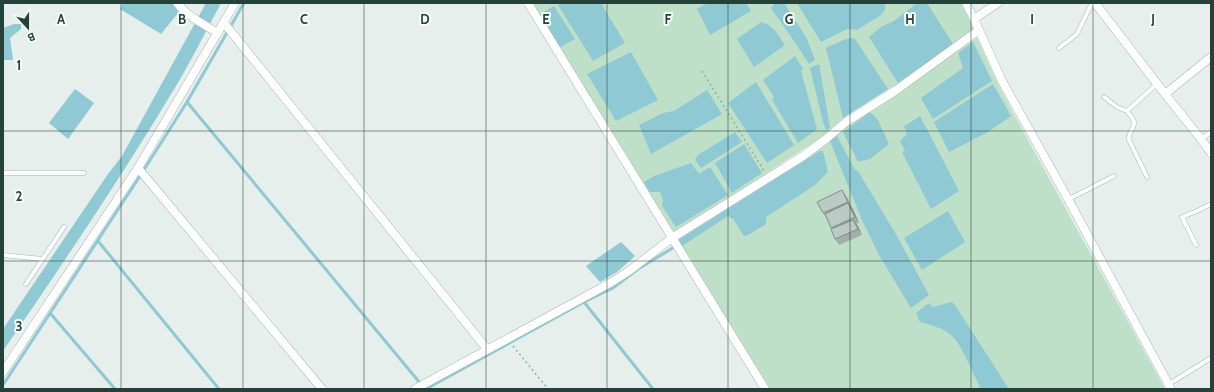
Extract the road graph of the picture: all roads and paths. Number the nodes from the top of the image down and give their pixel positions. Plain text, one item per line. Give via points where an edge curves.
1 (177, 3) edge
2 (235, 3) edge
3 (528, 3) edge
4 (966, 3) edge
5 (998, 3) edge
6 (1093, 3) edge
7 (974, 19) junction
8 (224, 23) junction
9 (979, 30) junction
10 (216, 32) junction
11 (1059, 48) dead end
12 (1211, 57) edge
13 (702, 71) dead end
14 (1157, 84) junction
15 (1165, 94) junction
16 (1104, 97) dead end
17 (1127, 111) junction
18 (1211, 132) edge
19 (1202, 139) junction
20 (1211, 153) edge
21 (138, 168) junction
22 (3, 172) edge
23 (84, 173) dead end
24 (1114, 176) dead end
25 (768, 177) junction
26 (1147, 177) dead end
27 (1068, 200) junction
28 (1211, 204) edge
29 (64, 227) dead end
30 (672, 238) junction
31 (1196, 245) dead end
32 (3, 255) edge
33 (42, 260) junction
34 (26, 284) dead end
35 (507, 338) junction
36 (487, 349) junction
37 (1211, 358) edge
38 (3, 372) edge
39 (1170, 386) edge
40 (322, 389) edge
41 (415, 389) edge
42 (548, 389) edge
43 (765, 389) edge

1 - 10 street via 192,18
2 - 8 street
3 - 30 street
4 - 7 street
5 - 7 street
6 - 11 lane via 1077,34
6 - 14 street
7 - 9 street
8 - 10 street
8 - 36 street
9 - 25 street via 895,91
9 - 27 street via 1002,81
10 - 21 street
12 - 15 street
13 - 25 path
14 - 15 street
14 - 17 lane
15 - 19 street
16 - 17 lane
17 - 26 lane via 1134,122 1128,137
18 - 19 lane
19 - 20 street
21 - 38 street
21 - 40 street
22 - 23 lane
24 - 27 lane
25 - 30 street
27 - 39 street
28 - 31 lane via 1182,217
29 - 33 lane
30 - 35 street via 612,282
30 - 43 street
32 - 33 lane
33 - 34 lane
35 - 36 street
35 - 42 path
36 - 41 street
37 - 39 lane

